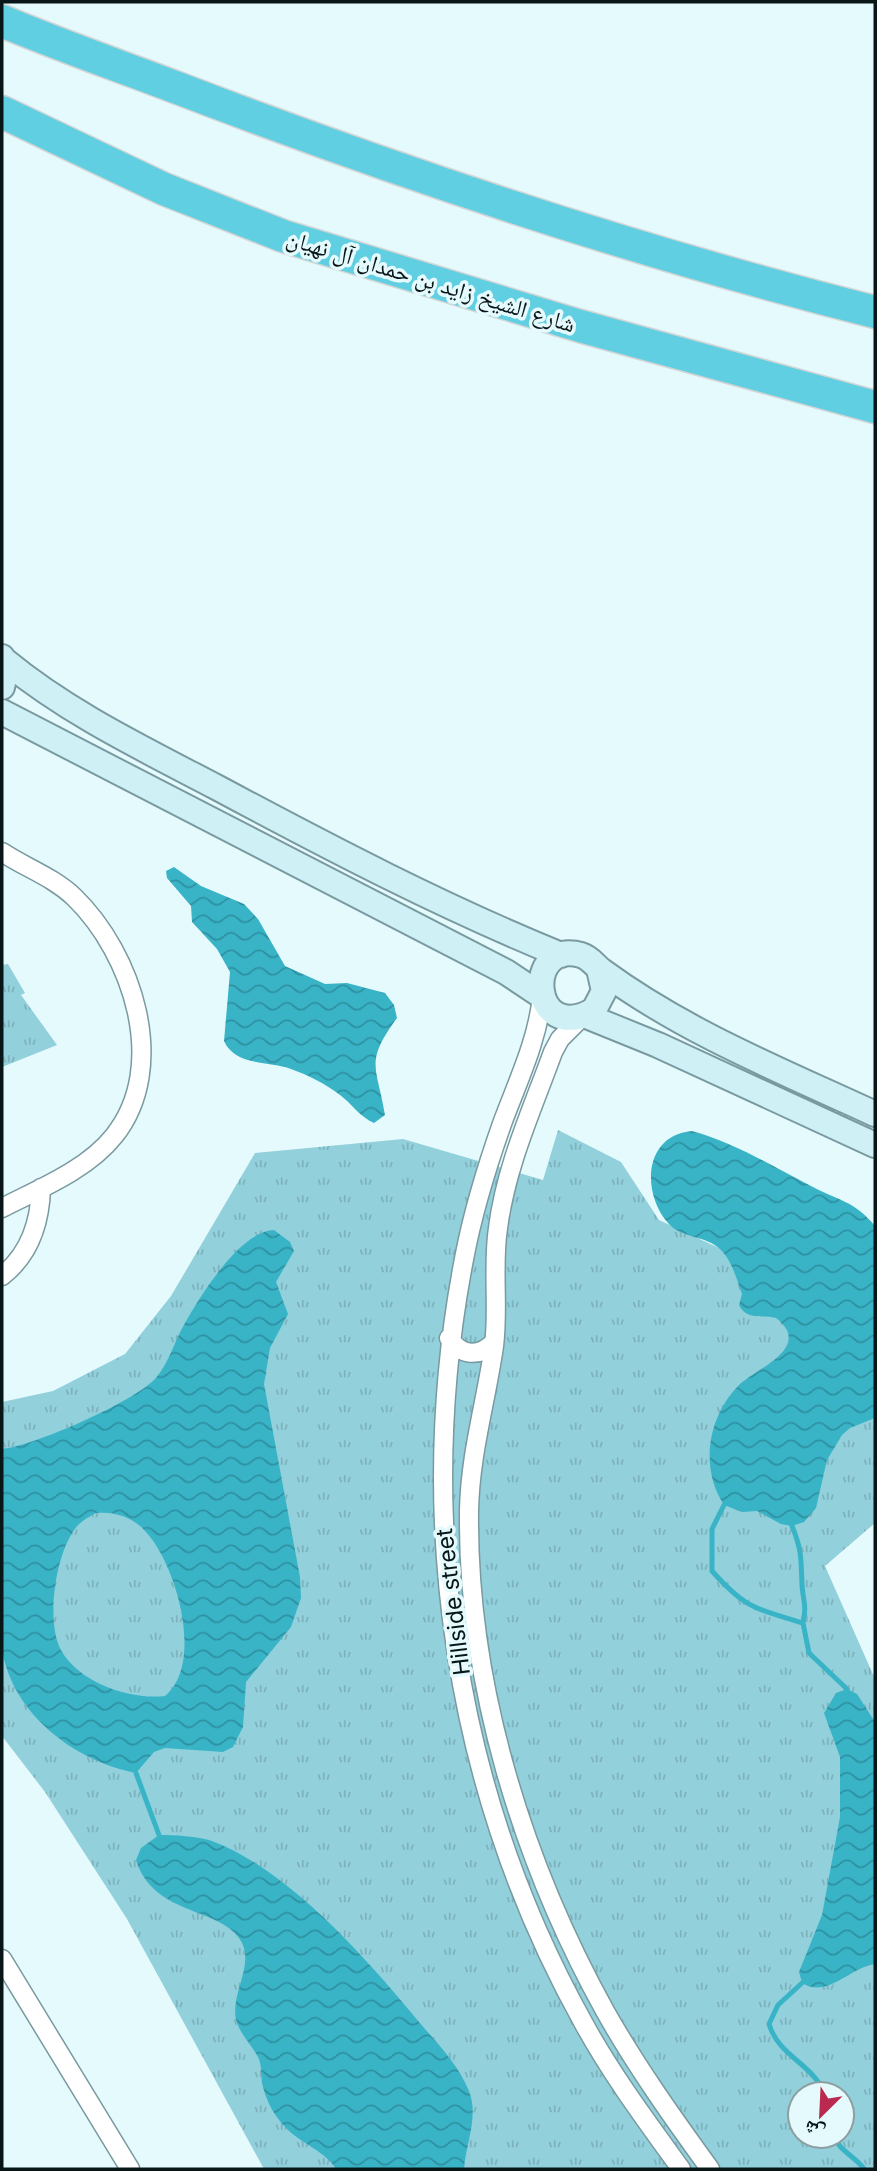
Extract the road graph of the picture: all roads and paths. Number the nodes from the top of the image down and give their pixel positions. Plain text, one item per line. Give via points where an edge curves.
1 (2, 21) edge
2 (2, 112) edge
3 (875, 312) edge
4 (875, 407) edge
5 (3, 658) edge
6 (2, 687) edge
7 (2, 712) edge
8 (6, 856) edge
9 (561, 956) junction
10 (599, 969) junction
11 (542, 996) junction
12 (584, 1015) junction
13 (875, 1114) edge
14 (875, 1145) edge
15 (41, 1188) junction
16 (2, 1208) edge
17 (2, 1276) edge
18 (449, 1338) junction
19 (494, 1342) junction
20 (2, 1959) edge
21 (130, 2169) edge
22 (681, 2169) edge
23 (710, 2169) edge

1 - 3 highway via 500,205
2 - 4 highway, شارع الشيخ زايد بن حمدان آل نهيان via 140,178 284,236 593,330
5 - 6 street
5 - 9 street via 86,717 276,820 449,907
7 - 11 street via 500,968
8 - 15 street via 72,895 105,933 127,977 140,1043 137,1086 114,1136 85,1162
9 - 10 street via 582,955
9 - 11 street via 545,967
10 - 12 street via 604,990 594,1010
10 - 13 street via 669,1015
11 - 12 street via 554,1012
11 - 18 street, Hillside street via 532,1044 480,1189
12 - 14 street
12 - 19 street, Hillside street via 560,1039 509,1171 497,1230
15 - 16 street
15 - 17 street via 34,1232 24,1252
18 - 19 street via 471,1353 488,1349
18 - 22 street, Hillside street via 442,1440 444,1543 455,1646 485,1783 520,1890 561,1981 604,2058
19 - 23 street, Hillside street via 474,1441 469,1544 481,1652 504,1759 537,1863 580,1963 634,2058
20 - 21 street

